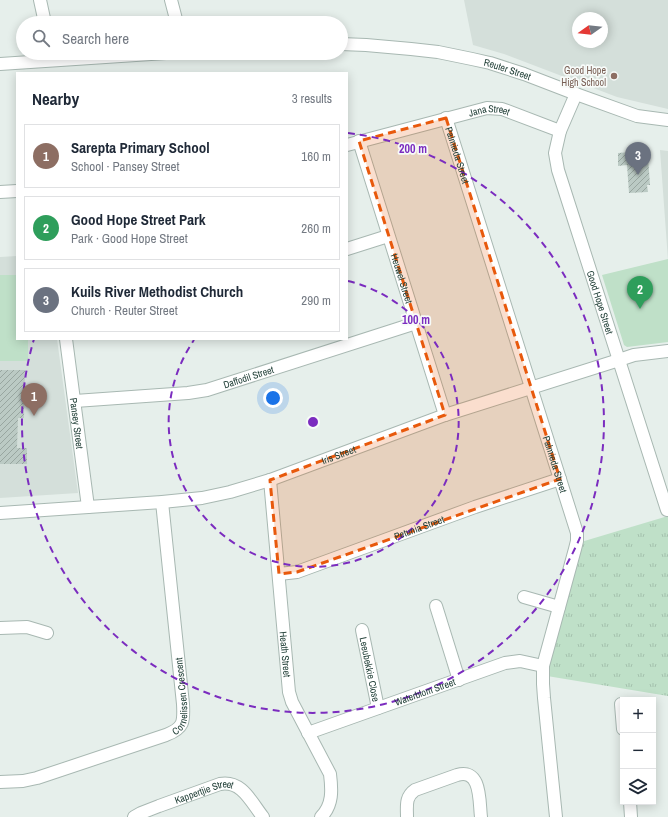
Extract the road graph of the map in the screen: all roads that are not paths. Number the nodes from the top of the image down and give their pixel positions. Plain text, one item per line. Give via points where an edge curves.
1 (40, 0) edge
2 (171, 0) edge
3 (44, 16) edge
4 (175, 16) edge
5 (348, 44) edge
6 (30, 60) edge
7 (0, 64) edge
8 (576, 94) junction
9 (446, 118) junction
10 (668, 120) edge
11 (560, 130) junction
12 (353, 143) edge
13 (16, 191) edge
14 (0, 192) edge
15 (388, 236) junction
16 (348, 249) edge
17 (416, 323) junction
18 (66, 340) edge
19 (668, 351) edge
20 (619, 360) junction
21 (531, 388) junction
22 (75, 401) junction
23 (445, 415) junction
24 (560, 479) junction
25 (270, 480) junction
26 (162, 502) junction
27 (88, 507) junction
28 (667, 510) edge
29 (0, 513) edge
30 (279, 574) junction
31 (524, 597) dead end
32 (436, 606) dead end
33 (559, 607) junction
34 (0, 628) edge
35 (362, 630) dead end
36 (48, 633) dead end
37 (543, 666) junction
38 (459, 680) junction
39 (378, 708) junction
40 (308, 733) junction
41 (0, 782) edge
42 (630, 805) edge
43 (139, 816) edge
44 (262, 817) edge
45 (321, 817) edge
46 (408, 817) edge
47 (481, 817) edge
48 (556, 817) edge
49 (631, 817) edge

1 - 3 street
2 - 4 street
5 - 8 street, Reuter Street via 438,52 472,59 524,74
6 - 7 street
8 - 10 street, Reuter Street via 637,116
8 - 11 street, Good Hope Street
9 - 11 street, Jana Street via 481,109 497,108
9 - 12 street, Jana Street
9 - 21 street, Palmieda Street
11 - 20 street, Good Hope Street via 555,153 558,170
12 - 15 street, Heuwel Street
13 - 14 street
15 - 16 street
15 - 17 street, Heuwel Street
17 - 22 street, Daffodil Street via 207,390
17 - 23 street, Heuwel Street
18 - 22 street, Pansey Street
19 - 20 street, Iris Street
20 - 21 street, Iris Street
20 - 28 street, Good Hope Street
21 - 23 street, Iris Street
21 - 24 street, Palmieda Street
22 - 27 street, Pansey Street
23 - 25 street, Iris Street
24 - 30 street, Petunia Street via 475,507 298,572
24 - 33 street, Palmieda Street via 576,527 577,541
25 - 26 street, Iris Street via 202,498
25 - 30 street, Heath Street
26 - 27 street, Iris Street
26 - 41 street, Cornelissen Crescent via 183,704 180,727 37,778
27 - 29 street, Iris Street
30 - 40 street, Heath Street via 289,692
31 - 33 street
32 - 38 street
33 - 37 street, Palmieda Street
34 - 36 street via 28,627
35 - 39 street, Leeubekkie Close
37 - 38 street, Waterblom Street via 520,661 510,662
37 - 48 street, Palmieda Street via 542,684
38 - 39 street, Waterblom Street
39 - 40 street, Waterblom Street
40 - 45 street, Heath Street via 330,774 330,804
42 - 49 street
43 - 44 street, Kappertjie Street via 228,783 243,791
46 - 47 street via 407,801 412,792 461,774 468,775 477,784

